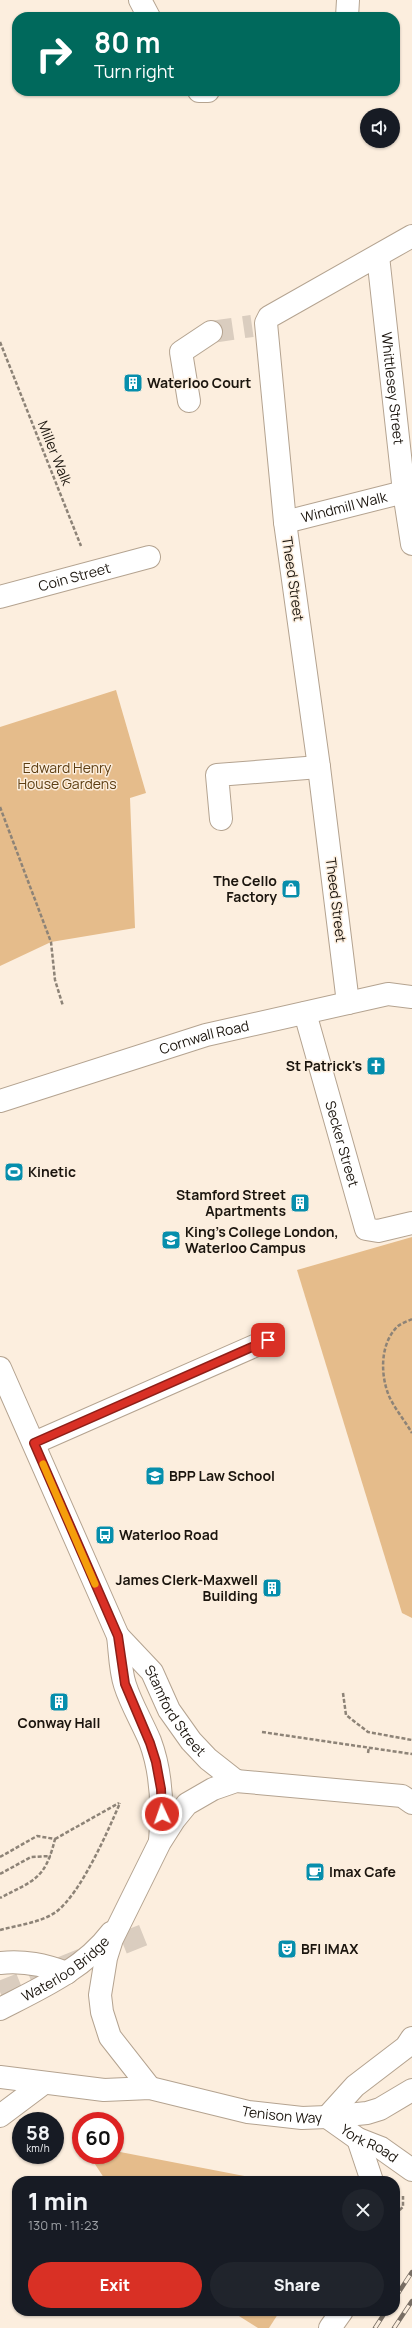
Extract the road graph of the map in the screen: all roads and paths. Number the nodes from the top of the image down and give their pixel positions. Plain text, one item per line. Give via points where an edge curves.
1 (140, 0) edge
2 (348, 0) edge
3 (146, 12) edge
4 (347, 12) edge
5 (412, 236) edge
6 (378, 256) junction
7 (211, 332) tunnel mouth
8 (0, 342) edge
9 (189, 400) dead end
10 (404, 492) junction
11 (285, 522) junction
12 (412, 544) edge
13 (149, 557) dead end
14 (92, 572) junction
15 (0, 597) edge
16 (319, 767) junction
17 (0, 806) edge
18 (221, 819) dead end
19 (412, 997) edge
20 (348, 1003) junction
21 (63, 1006) dead end
22 (305, 1013) junction
23 (0, 1101) edge
24 (412, 1223) edge
25 (412, 1319) edge
26 (268, 1340) dead end
27 (0, 1368) edge
28 (412, 1433) edge
29 (34, 1443) junction
30 (118, 1636) junction
31 (343, 1693) dead end
32 (262, 1732) dead end
33 (412, 1740) edge
34 (369, 1747) junction
35 (368, 1753) dead end
36 (412, 1754) edge
37 (236, 1782) junction
38 (409, 1797) edge
39 (55, 1840) junction
40 (160, 1842) junction
41 (51, 1856) junction
42 (0, 1857) edge
43 (0, 1874) edge
44 (0, 1898) edge
45 (122, 1919) junction
46 (0, 1930) edge
47 (0, 1963) edge
48 (67, 1973) junction
49 (0, 2009) edge
50 (412, 2038) edge
51 (0, 2077) edge
52 (44, 2083) junction
53 (150, 2088) junction
54 (412, 2090) edge
55 (0, 2116) edge
56 (327, 2117) junction
57 (358, 2139) junction
58 (412, 2170) edge
59 (370, 2176) edge
60 (403, 2193) dead end
61 (400, 2210) edge
62 (338, 2316) edge
63 (330, 2328) edge

1 - 3 street
2 - 4 street
5 - 6 street, Theed Street
6 - 10 street, Whittlesey Street
6 - 11 street, Theed Street via 259,324
7 - 9 street via 181,352
8 - 14 path, Miller Walk
10 - 11 street, Windmill Walk
10 - 12 street, Whittlesey Street
11 - 16 street, Theed Street
13 - 14 street, Coin Street
14 - 15 street, Coin Street
16 - 18 street via 217,774
16 - 20 street, Theed Street
17 - 21 path via 51,942 54,980
19 - 20 street, Cornwall Road via 388,994
20 - 22 street, Cornwall Road
22 - 23 street, Cornwall Road via 206,1035
22 - 24 street, Secker Street via 366,1229 378,1231
25 - 28 path via 399,1326 389,1338 384,1356 383,1375 389,1396
26 - 29 street
27 - 29 street, Stamford Street
29 - 30 street, Stamford Street
30 - 37 street, Stamford Street via 152,1672 170,1710 191,1741
30 - 40 street, Stamford Street via 125,1684 150,1743 157,1769 161,1789
31 - 33 path via 346,1716 368,1732
32 - 34 path
34 - 35 path
34 - 36 path
37 - 38 street
37 - 40 street via 213,1789 187,1804
39 - 41 path
39 - 42 path via 37,1836
39 - 46 path via 120,1803 71,1896 55,1912 38,1920
40 - 45 street
41 - 43 path via 31,1857
41 - 44 path via 40,1877
45 - 48 street, Waterloo Bridge via 104,1942
45 - 53 street via 101,1978 102,2012 110,2036
47 - 48 street via 26,1962 46,1965
48 - 49 street, Waterloo Bridge
50 - 56 street via 400,2051 355,2086
51 - 52 street
52 - 53 street via 104,2090
52 - 55 street
53 - 56 street, Tenison Way via 248,2112 302,2118
54 - 56 street, Tenison Way via 380,2109 367,2113
56 - 57 street, York Road
57 - 58 street, York Road via 381,2148
57 - 59 street
60 - 61 path via 403,2207
62 - 63 street

